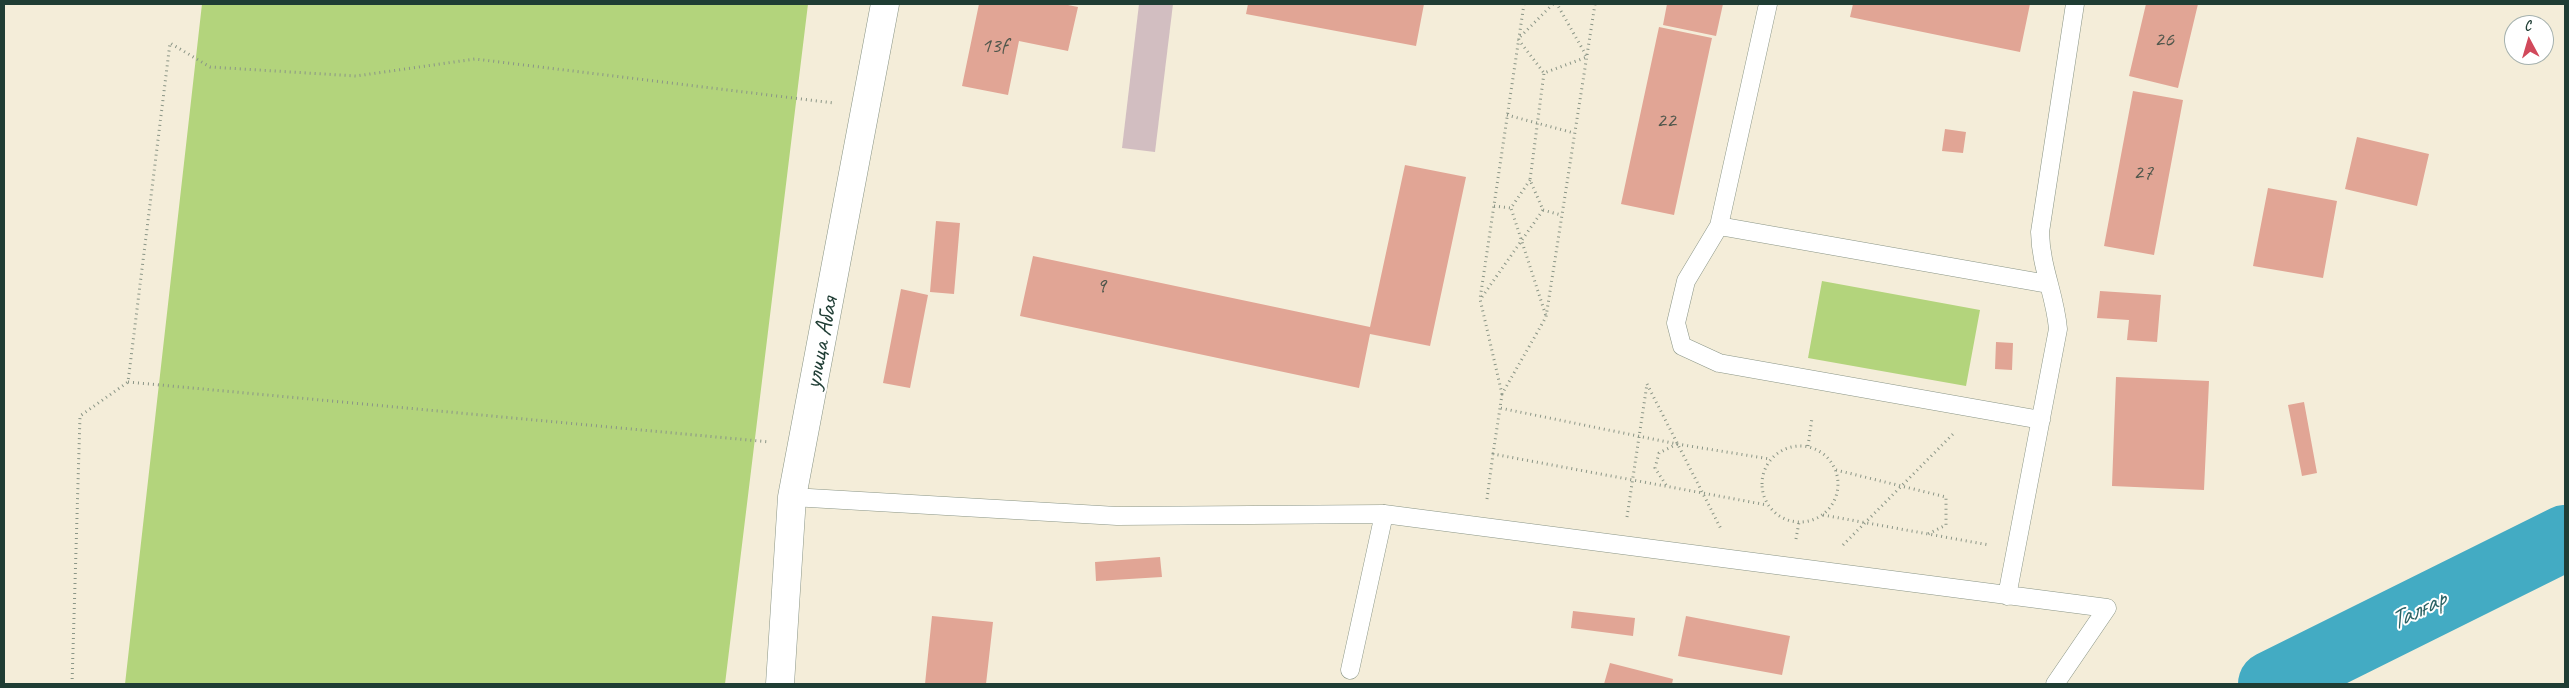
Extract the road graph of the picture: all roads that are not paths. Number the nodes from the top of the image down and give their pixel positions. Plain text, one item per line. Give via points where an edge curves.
1 (885, 4) edge
2 (1768, 4) edge
3 (2075, 4) edge
4 (1720, 226) junction
5 (2048, 284) junction
6 (2041, 420) junction
7 (792, 497) junction
8 (1384, 514) junction
9 (2007, 596) junction
10 (1350, 670) dead end
11 (780, 684) edge
12 (2055, 684) edge

1 - 7 street, улица Абая
2 - 4 lane
3 - 5 lane via 2040,232 2041,257
4 - 5 lane
4 - 6 lane via 1686,281 1676,323 1682,346 1719,362
5 - 6 lane via 2056,305 2058,329
6 - 9 lane
7 - 8 lane via 1117,516
7 - 11 street, улица Абая
8 - 9 lane
8 - 10 lane
9 - 12 lane via 2107,608

